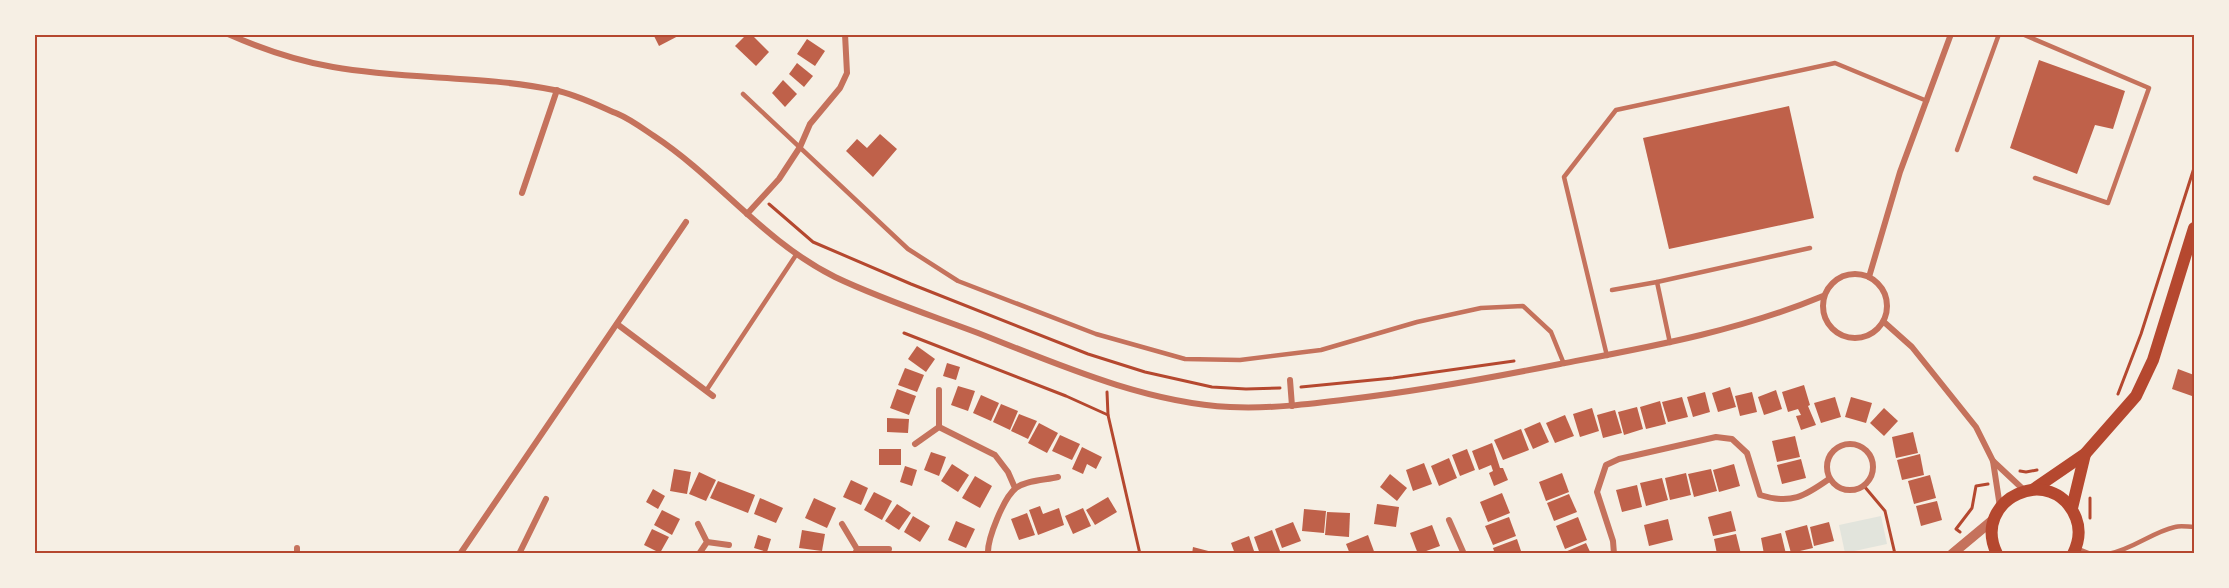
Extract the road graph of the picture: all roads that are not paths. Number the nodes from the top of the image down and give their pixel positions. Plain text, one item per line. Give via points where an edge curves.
1 (228, 34) edge
2 (845, 34) edge
3 (1951, 34) edge
4 (1999, 34) edge
5 (2022, 34) edge
6 (557, 90) junction
7 (743, 94) dead end
8 (1927, 101) junction
9 (800, 147) junction
10 (1957, 150) dead end
11 (2035, 178) dead end
12 (522, 193) dead end
13 (747, 214) junction
14 (686, 222) dead end
15 (2194, 228) edge
16 (1810, 248) dead end
17 (796, 255) junction
18 (1869, 277) junction
19 (1657, 282) junction
20 (1611, 290) dead end
21 (1823, 296) junction
22 (1884, 322) junction
23 (617, 324) junction
24 (1670, 343) junction
25 (1607, 356) junction
26 (1564, 364) junction
27 (1290, 380) dead end
28 (939, 390) dead end
29 (706, 391) junction
30 (713, 396) dead end
31 (1292, 406) junction
32 (939, 427) junction
33 (915, 444) dead end
34 (2085, 454) junction
35 (1993, 461) junction
36 (1058, 477) dead end
37 (1829, 478) junction
38 (1015, 488) junction
39 (2030, 490) junction
40 (546, 499) dead end
41 (2072, 508) junction
42 (1997, 513) junction
43 (1449, 520) dead end
44 (698, 524) dead end
45 (842, 524) dead end
46 (2194, 527) edge
47 (706, 542) junction
48 (729, 544) dead end
49 (890, 549) dead end
50 (856, 551) edge
51 (2075, 551) edge
52 (460, 554) edge
53 (519, 554) edge
54 (699, 554) edge
55 (988, 554) edge
56 (1464, 554) edge
57 (1614, 554) edge
58 (1952, 554) edge
59 (1997, 554) edge
60 (2091, 554) edge
61 (2108, 554) edge

1 - 6 street via 268,52 332,67
2 - 9 street via 847,73 840,88 810,124
3 - 8 street
4 - 10 lane
5 - 11 lane via 2149,88 2108,203
6 - 12 street
6 - 13 street via 623,116 675,150
7 - 9 lane
8 - 18 street via 1900,172
8 - 25 lane via 1835,63 1616,110 1564,177
9 - 13 street via 779,179
9 - 26 lane via 908,249 958,281 1096,334 1185,359 1240,360 1321,350 1481,308 1523,306 1551,332
13 - 17 street
14 - 23 street
15 - 34 main road via 2149,369 2136,396
16 - 19 lane
17 - 29 lane
17 - 31 street via 875,295 1106,380 1183,401 1229,407
18 - 21 street via 1847,274 1828,286
18 - 22 street via 1884,292
19 - 20 lane
19 - 24 lane
21 - 22 street via 1823,316 1839,335 1863,338
21 - 24 street via 1791,309
22 - 35 street via 1912,347 1976,428
23 - 29 street
23 - 52 street
24 - 25 street
25 - 26 street
26 - 31 street via 1484,380
27 - 31 street
28 - 32 street
29 - 30 street
32 - 33 street
32 - 38 street via 995,456
34 - 39 main road
34 - 41 main road
35 - 39 street
35 - 42 street
36 - 38 street
37 - 37 street via 1834,485 1857,490 1873,472 1873,464 1865,450 1852,444 1838,447 1828,458
37 - 57 street via 1807,495 1778,501 1760,495 1747,453 1731,439 1716,437 1619,459 1606,465 1597,492
38 - 55 street via 987,542
39 - 41 main road via 2047,491
39 - 42 main road via 2014,495
40 - 53 street
41 - 51 main road via 2079,527
42 - 58 street
42 - 59 main road via 1992,535
43 - 56 street
44 - 47 street
45 - 50 street
46 - 61 lane via 2176,526
47 - 48 street
47 - 54 street
49 - 50 street
51 - 60 lane

